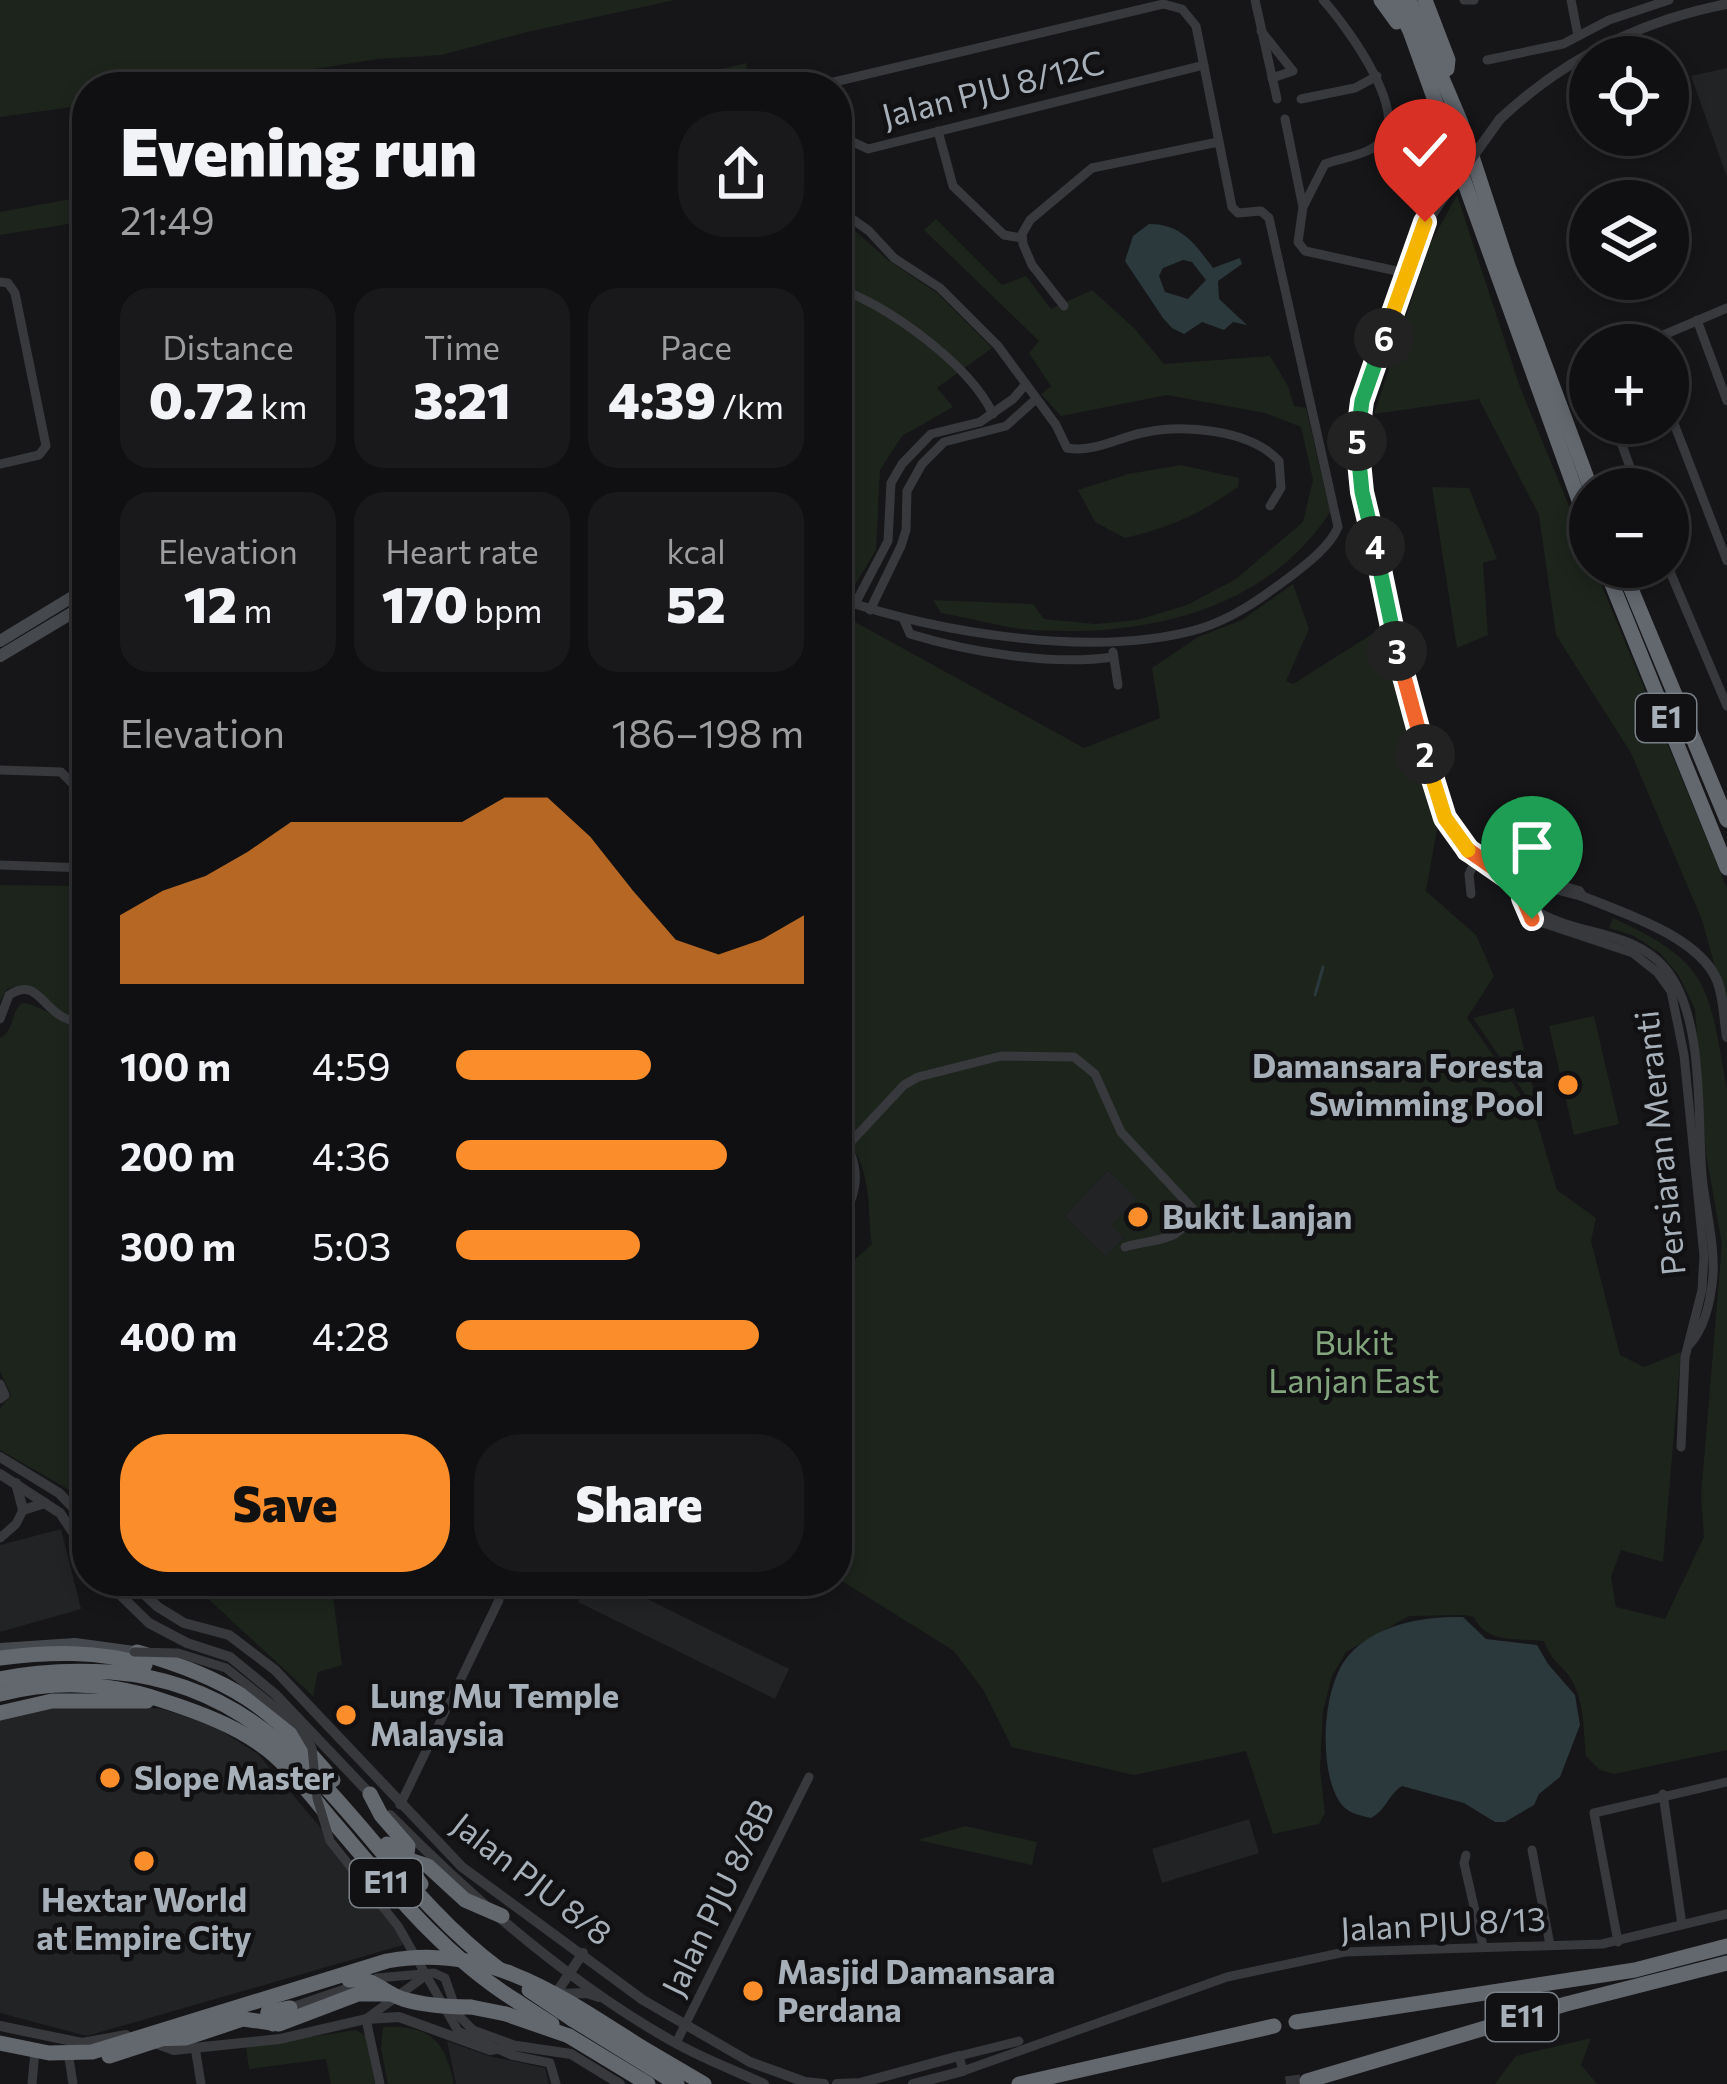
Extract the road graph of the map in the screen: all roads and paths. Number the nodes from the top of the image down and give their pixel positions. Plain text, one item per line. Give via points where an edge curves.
1 (1255, 0) edge
2 (1323, 0) edge
3 (1382, 0) edge
4 (1395, 0) edge
5 (1409, 0) edge
6 (1425, 0) edge
7 (1571, 0) edge
8 (1669, 0) edge
9 (1639, 4) edge
10 (1707, 4) edge
11 (1727, 4) edge
12 (1262, 31) junction
13 (1578, 36) joint
14 (1569, 41) edge
15 (1487, 60) dead end
16 (1421, 61) junction
17 (1204, 65) junction
18 (1377, 76) junction
19 (1272, 78) junction
20 (852, 81) edge
21 (1446, 84) junction
22 (1277, 99) dead end
23 (1301, 99) dead end
24 (1285, 119) dead end
25 (938, 131) junction
26 (852, 140) edge
27 (1218, 142) junction
28 (1303, 207) junction
29 (852, 219) edge
30 (1022, 238) junction
31 (1406, 273) junction
32 (0, 282) edge
33 (852, 294) edge
34 (1064, 306) dead end
35 (1727, 308) edge
36 (1697, 320) junction
37 (1688, 324) edge
38 (1026, 384) junction
39 (1036, 399) junction
40 (1727, 400) edge
41 (993, 414) junction
42 (980, 422) junction
43 (983, 434) junction
44 (1682, 444) edge
45 (0, 464) edge
46 (1583, 468) edge
47 (1569, 473) edge
48 (1270, 506) dead end
49 (1727, 561) edge
50 (1614, 588) edge
51 (1631, 588) edge
52 (1678, 588) edge
53 (72, 599) edge
54 (852, 603) edge
55 (855, 604) junction
56 (870, 610) junction
57 (72, 611) edge
58 (904, 620) junction
59 (18, 637) junction
60 (1113, 640) junction
61 (0, 641) edge
62 (0, 656) edge
63 (1113, 657) junction
64 (1719, 678) edge
65 (1118, 685) dead end
66 (1727, 706) edge
67 (0, 770) edge
68 (72, 785) edge
69 (1727, 820) edge
70 (1477, 858) junction
71 (0, 865) edge
72 (72, 867) edge
73 (1497, 868) junction
74 (1727, 868) edge
75 (1516, 871) junction
76 (1532, 883) junction
77 (1554, 883) junction
78 (1471, 894) dead end
79 (1582, 896) junction
80 (0, 1019) edge
81 (72, 1020) edge
82 (1727, 1037) edge
83 (852, 1134) edge
84 (852, 1158) edge
85 (852, 1191) edge
86 (1126, 1247) dead end
87 (0, 1384) edge
88 (0, 1399) edge
89 (1681, 1448) dead end
90 (3, 1459) edge
91 (0, 1474) edge
92 (16, 1483) junction
93 (31, 1492) junction
94 (59, 1493) junction
95 (45, 1502) junction
96 (72, 1506) edge
97 (23, 1510) junction
98 (72, 1531) edge
99 (0, 1538) edge
100 (121, 1596) edge
101 (146, 1596) edge
102 (499, 1600) dead end
103 (134, 1652) junction
104 (0, 1653) edge
105 (0, 1667) edge
106 (131, 1674) junction
107 (0, 1679) edge
108 (187, 1686) junction
109 (0, 1695) edge
110 (162, 1700) junction
111 (0, 1713) edge
112 (809, 1777) dead end
113 (1726, 1782) edge
114 (370, 1794) junction
115 (1663, 1795) junction
116 (1727, 1796) edge
117 (353, 1804) junction
118 (400, 1805) junction
119 (1532, 1850) dead end
120 (1466, 1855) dead end
121 (397, 1870) junction
122 (1727, 1914) edge
123 (502, 1916) junction
124 (1682, 1925) junction
125 (1618, 1942) junction
126 (1550, 1945) junction
127 (1483, 1946) junction
128 (1727, 1946) edge
129 (547, 1952) junction
130 (583, 1953) junction
131 (430, 1954) dead end
132 (418, 1961) junction
133 (1727, 1963) edge
134 (502, 1970) junction
135 (571, 1971) junction
136 (403, 1973) dead end
137 (431, 1974) junction
138 (553, 1997) junction
139 (390, 1998) junction
140 (453, 2000) dead end
141 (518, 2002) junction
142 (612, 2002) junction
143 (290, 2008) junction
144 (464, 2010) junction
145 (400, 2017) junction
146 (366, 2019) junction
147 (1296, 2022) dead end
148 (272, 2024) junction
149 (0, 2026) edge
150 (685, 2026) junction
151 (1274, 2026) dead end
152 (532, 2028) dead end
153 (571, 2028) junction
154 (473, 2030) junction
155 (126, 2035) joint
156 (459, 2035) junction
157 (145, 2039) junction
158 (55, 2043) junction
159 (676, 2043) junction
160 (0, 2044) edge
161 (35, 2045) junction
162 (517, 2046) junction
163 (1019, 2046) junction
164 (195, 2047) junction
165 (68, 2052) junction
166 (959, 2056) junction
167 (985, 2063) junction
168 (964, 2071) junction
169 (1307, 2080) dead end
170 (32, 2084) edge
171 (73, 2084) edge
172 (201, 2084) edge
173 (380, 2084) edge
174 (556, 2084) edge
175 (620, 2084) edge
176 (648, 2084) edge
177 (676, 2084) edge
178 (704, 2084) edge
179 (764, 2084) edge
180 (824, 2084) edge
181 (837, 2084) edge
182 (913, 2084) edge
183 (1019, 2084) edge

1 - 12 street
2 - 18 street
3 - 16 highway
4 - 16 highway
5 - 21 highway
6 - 21 highway via 1448,60
7 - 13 street
8 - 9 street
9 - 13 street
10 - 11 street
10 - 31 street, bridge via 1588,52 1539,83 1500,119 1441,201
12 - 19 street
12 - 19 street via 1293,71
14 - 15 street
16 - 47 highway
17 - 20 street via 1192,18 1163,4
17 - 25 street, Jalan PJU 8/12C
17 - 27 street
18 - 23 street
18 - 28 street via 1386,134 1325,164
19 - 22 street
21 - 46 highway
24 - 28 street
25 - 26 street, Jalan PJU 8/12C via 859,148
25 - 30 street via 953,186 1004,235
27 - 30 street via 1085,171 1030,220
27 - 60 street via 1234,211 1269,218 1336,533 1297,571 1220,621
28 - 31 street via 1302,249
29 - 38 street via 940,288
30 - 34 street
31 - 70 street via 1362,401 1362,492 1431,774 1454,836
32 - 45 street via 14,292 46,446
33 - 41 street via 923,339
35 - 36 street
36 - 37 street
36 - 40 street
38 - 39 street
38 - 41 street
39 - 43 street
39 - 48 street via 1074,450 1177,428 1268,450 1282,479
41 - 42 street
42 - 43 street
42 - 55 street via 931,434 895,474 888,541
43 - 56 street via 938,446 913,477 906,530
44 - 49 street
50 - 74 highway, E1
51 - 69 highway, E1
52 - 64 street
53 - 59 main road
54 - 55 street
55 - 56 street
56 - 58 street
57 - 59 main road
58 - 60 street via 1053,641
58 - 63 street via 910,634 952,644 1055,659
59 - 61 main road
59 - 62 main road
60 - 63 street
63 - 65 street
64 - 66 street
67 - 68 street via 55,770
70 - 73 street
70 - 78 street via 1468,874
71 - 72 street
73 - 75 street
73 - 76 street
75 - 76 street
75 - 77 street
76 - 77 street
76 - 79 street
76 - 89 street, Persiaran Meranti via 1524,904 1538,923 1633,953 1671,991 1695,1128 1704,1273 1685,1357
77 - 79 street
79 - 82 street via 1692,950 1716,978
80 - 81 street via 9,995 26,988
83 - 86 street via 918,1077 1000,1056 1074,1058 1095,1074 1121,1132 1193,1210 1173,1238
84 - 85 street
87 - 88 street
90 - 93 street
90 - 94 street
91 - 92 street
92 - 93 street
92 - 97 street
93 - 94 street
93 - 95 street
93 - 97 street
94 - 96 street
95 - 97 street
95 - 98 street
97 - 99 street
100 - 114 street, Jalan PJU 8/8 via 149,1623 230,1658
101 - 118 street, Jalan PJU 8/8 via 184,1622 229,1635 275,1670
102 - 118 street
103 - 104 main road via 75,1644
103 - 117 highway, bridge via 217,1678 262,1708
103 - 132 street, bridge via 178,1653 226,1668 299,1726 312,1748 330,1841
104 - 108 highway via 125,1658
105 - 106 highway via 102,1666
106 - 107 highway, E11
106 - 108 highway, E11
108 - 121 highway, E11 via 279,1740
109 - 110 highway, E11 via 104,1685
110 - 111 highway via 52,1702
110 - 141 highway, E11 via 214,1718 267,1750 416,1918
112 - 150 street, Jalan PJU 8/8B
113 - 115 street
113 - 116 street
114 - 117 highway via 407,1846 405,1856
114 - 123 street, Jalan PJU 8/8
115 - 124 street
115 - 125 street via 1596,1811
117 - 121 highway
118 - 130 street, Jalan PJU 8/8 via 462,1867
119 - 126 street
120 - 127 street
121 - 134 highway, E11 via 459,1939
122 - 124 street, Jalan PJU 8/13
123 - 129 street, Jalan PJU 8/8
123 - 134 highway via 465,1900 422,1862 409,1865
124 - 125 street, Jalan PJU 8/13
125 - 126 street, Jalan PJU 8/13
126 - 127 street, Jalan PJU 8/13
127 - 163 street, Jalan PJU 8/13 via 1345,1952 1227,1977
128 - 147 highway, E11 via 1635,1970
129 - 135 street, Jalan PJU 8/8
129 - 138 street
130 - 135 street
130 - 150 street, Jalan PJU 8/8
131 - 137 street
132 - 136 street, bridge via 414,1972
132 - 156 street, bridge
133 - 169 highway, E11
134 - 141 highway, E11
135 - 138 street
135 - 142 street, Jalan PJU 8/8
137 - 139 street
137 - 140 street via 445,1978
137 - 143 street via 377,1978
138 - 142 street via 587,1993
139 - 144 highway, bridge
139 - 145 street
139 - 146 street
139 - 148 highway via 358,1994
139 - 160 highway, bridge via 378,1984 355,1978 92,2061 66,2063
141 - 144 highway
141 - 153 highway, bridge
141 - 153 highway, E11, bridge
142 - 159 street, Jalan PJU 8/8
143 - 148 highway via 268,2012
143 - 155 street via 248,2008
144 - 154 street
145 - 146 street
145 - 156 street
146 - 164 street
146 - 173 street
148 - 157 highway via 243,2019 186,2038
149 - 158 street
150 - 159 street, Jalan PJU 8/8B
150 - 180 street, Jalan PJU 8/8 via 762,2067
151 - 183 highway
152 - 162 street
153 - 176 highway, E11
153 - 177 highway, E11
154 - 156 street
154 - 162 street
155 - 158 street
156 - 162 street via 490,2050
156 - 174 street, bridge via 550,2063
157 - 164 street via 174,2050
157 - 165 street
158 - 161 street
158 - 165 street
159 - 179 street, Jalan PJU 8/8
160 - 161 street
160 - 178 highway, bridge via 92,2052 387,1961 471,1959 524,1976
161 - 170 street
162 - 175 street via 571,2054
163 - 166 street
163 - 167 street
163 - 167 street
164 - 172 street
165 - 171 street
166 - 168 street
166 - 181 street
167 - 168 street
168 - 182 street

